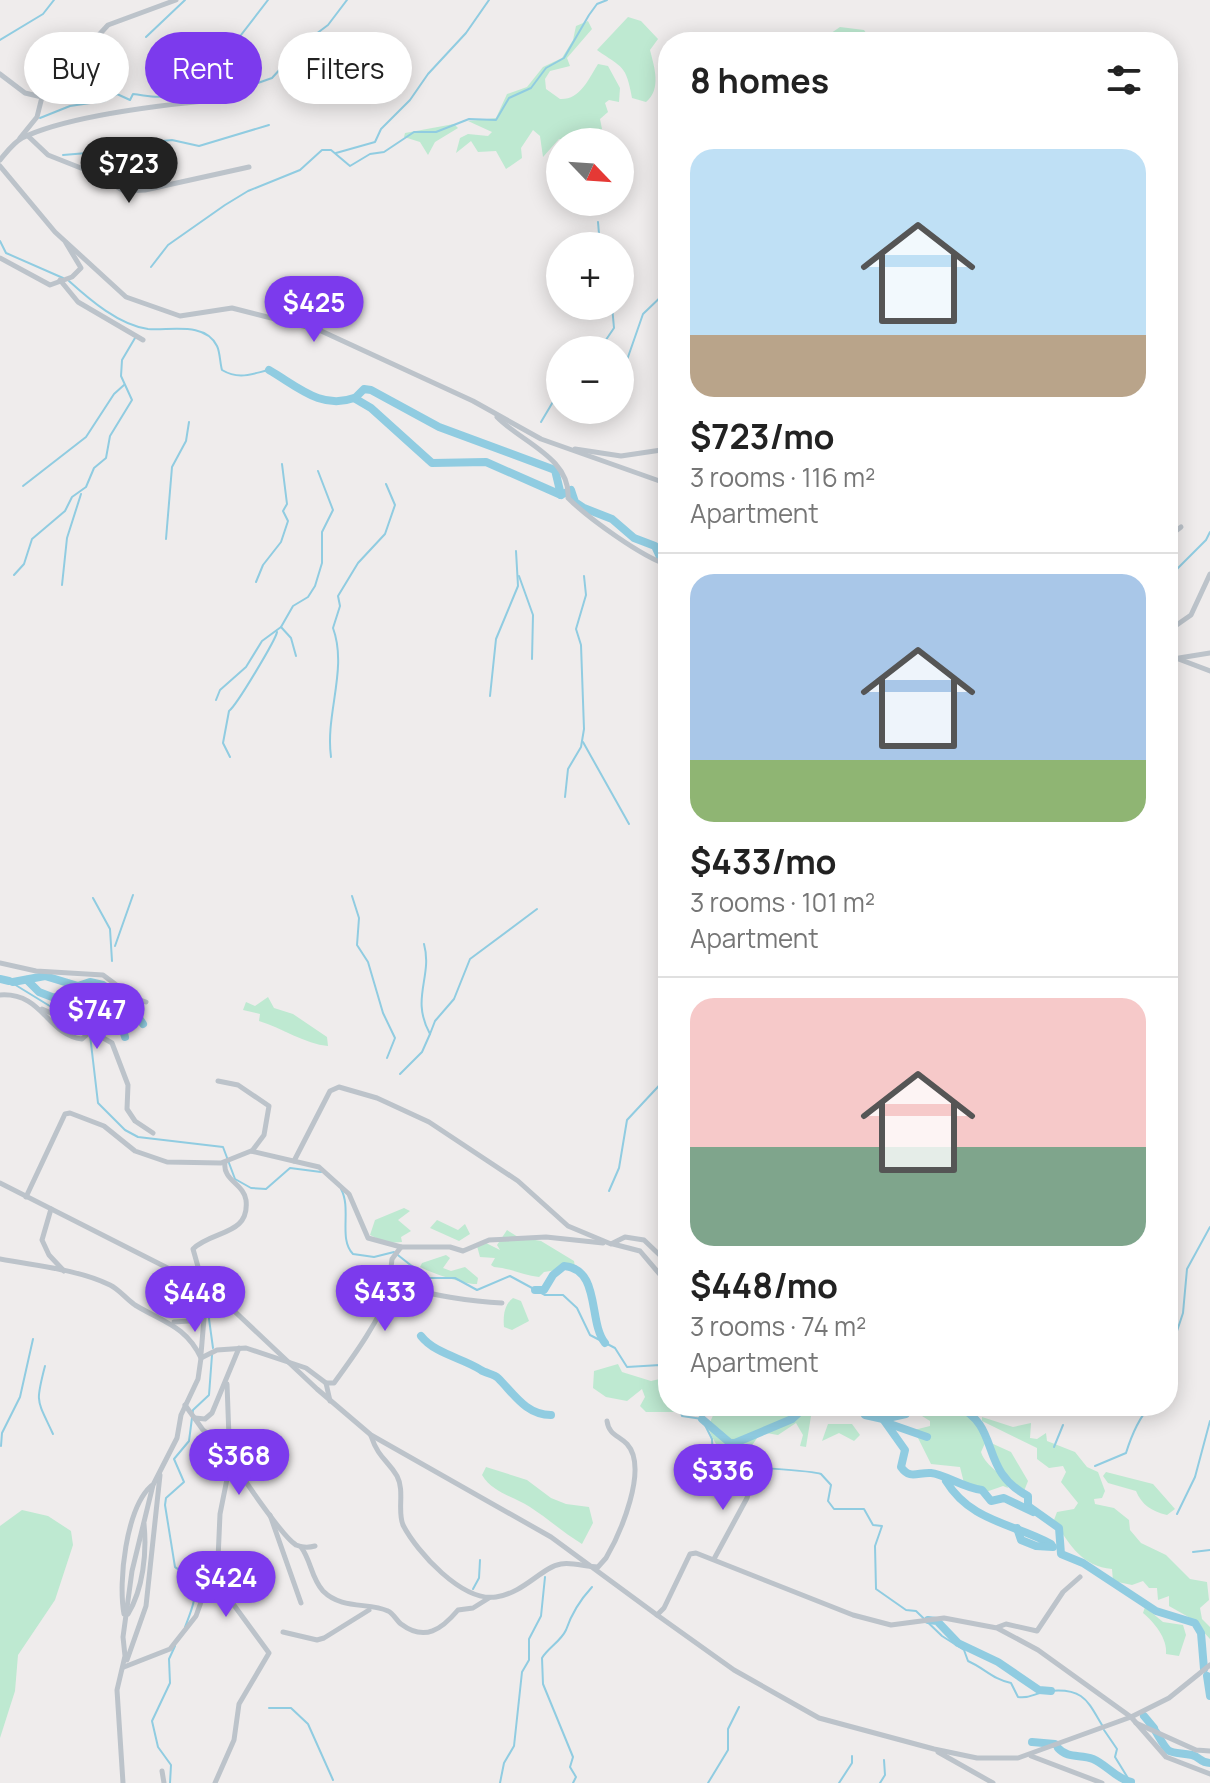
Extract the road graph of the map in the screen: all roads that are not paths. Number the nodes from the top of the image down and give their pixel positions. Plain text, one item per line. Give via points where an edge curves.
1 (176, 0) edge
2 (102, 32) edge
3 (0, 74) edge
4 (24, 92) edge
5 (40, 104) edge
6 (187, 104) edge
7 (28, 136) junction
8 (19, 139) junction
9 (0, 163) edge
10 (249, 167) dead end
11 (64, 240) junction
12 (0, 258) edge
13 (60, 280) junction
14 (143, 340) dead end
15 (491, 410) junction
16 (562, 448) junction
17 (658, 450) edge
18 (658, 481) edge
19 (1181, 527) dead end
20 (1178, 529) edge
21 (658, 559) edge
22 (1210, 574) edge
23 (1178, 624) edge
24 (1210, 653) edge
25 (1178, 658) joint
26 (1210, 671) edge
27 (0, 963) edge
28 (0, 995) edge
29 (146, 1002) dead end
30 (41, 1009) junction
31 (91, 1031) junction
32 (218, 1081) dead end
33 (153, 1133) dead end
34 (251, 1151) junction
35 (225, 1161) junction
36 (294, 1161) junction
37 (0, 1183) edge
38 (26, 1197) junction
39 (51, 1209) junction
40 (612, 1244) junction
41 (401, 1247) junction
42 (658, 1253) edge
43 (0, 1259) edge
44 (64, 1271) junction
45 (658, 1272) edge
46 (201, 1285) junction
47 (398, 1285) junction
48 (502, 1303) dead end
49 (205, 1310) junction
50 (169, 1322) junction
51 (239, 1348) junction
52 (201, 1357) junction
53 (289, 1363) junction
54 (326, 1383) junction
55 (227, 1384) junction
56 (330, 1401) junction
57 (185, 1405) junction
58 (195, 1418) junction
59 (607, 1421) dead end
60 (371, 1435) junction
61 (229, 1449) junction
62 (161, 1470) junction
63 (754, 1475) dead end
64 (153, 1485) junction
65 (268, 1510) junction
66 (315, 1546) dead end
67 (301, 1547) junction
68 (714, 1559) junction
69 (215, 1561) junction
70 (594, 1567) junction
71 (1080, 1577) dead end
72 (489, 1597) junction
73 (301, 1603) dead end
74 (370, 1609) junction
75 (657, 1615) junction
76 (125, 1619) junction
77 (997, 1628) junction
78 (283, 1632) dead end
79 (1210, 1665) edge
80 (123, 1668) junction
81 (1131, 1717) junction
82 (1135, 1723) junction
83 (934, 1749) junction
84 (1210, 1751) edge
85 (1030, 1755) junction
86 (162, 1771) dead end
87 (1210, 1774) edge
88 (123, 1783) edge
89 (164, 1783) edge
90 (215, 1783) edge
91 (993, 1783) edge
92 (1102, 1783) edge

1 - 2 street
3 - 4 street
5 - 8 street
6 - 7 street via 107,115
7 - 8 street
7 - 10 street via 48,155 124,191
8 - 9 street
9 - 11 street
11 - 13 street via 81,268
11 - 15 street via 126,297 149,308 180,316 232,308 311,328
12 - 13 street via 45,284
13 - 14 street via 78,302
15 - 16 street
15 - 21 street via 511,432 556,463 572,503
16 - 17 street via 621,456
16 - 18 street
19 - 20 street
22 - 23 street via 1191,615
24 - 25 street
25 - 26 street
27 - 29 street via 103,975
28 - 30 street via 20,996
30 - 31 street
30 - 31 street via 70,1037 82,1039
31 - 33 street via 112,1043 128,1085 127,1109
32 - 34 street via 238,1085 269,1106 264,1135
34 - 35 street
34 - 36 street
35 - 38 street via 167,1162 135,1151 104,1126 70,1113
35 - 46 street via 225,1172 245,1194 246,1213 237,1227 193,1249
36 - 40 street via 330,1091 339,1087 429,1122 518,1181 568,1226
36 - 41 street via 319,1167 336,1179 354,1201 368,1238
37 - 38 street
38 - 39 street
39 - 44 street via 42,1240
39 - 46 street
40 - 41 street via 546,1237 479,1241 463,1251
40 - 42 street via 625,1237 644,1240
40 - 45 street via 640,1251
41 - 47 street via 392,1259 390,1276
43 - 44 street
44 - 50 street via 114,1287 132,1304
46 - 49 street
46 - 53 street
47 - 48 street via 469,1302
47 - 54 street via 392,1286 371,1329 334,1383
49 - 50 street via 189,1321
49 - 52 street
50 - 52 street via 194,1341
51 - 52 street
51 - 53 street
51 - 55 street
52 - 57 street via 198,1379
53 - 54 street
53 - 56 street
54 - 56 street
55 - 58 street via 212,1413
55 - 61 street
56 - 60 street
57 - 58 street
57 - 62 street
58 - 61 street
59 - 70 street via 611,1432 627,1444 635,1482 615,1543
60 - 70 street
60 - 72 street via 378,1456 398,1477 403,1525 419,1551 465,1589
61 - 65 street via 237,1469
61 - 69 street
62 - 64 street
62 - 80 street via 146,1606
63 - 68 street
64 - 76 street
64 - 76 street via 140,1497 129,1536 121,1590
65 - 67 street
65 - 73 street
66 - 67 street
67 - 74 street via 321,1589 331,1598
68 - 75 street via 690,1554
68 - 77 street via 891,1625 944,1618
69 - 80 street via 196,1616 170,1649
69 - 90 street via 217,1582 269,1653 239,1704 234,1740
70 - 72 street via 562,1564 518,1591
70 - 75 street
71 - 77 street via 1037,1631 1006,1624
72 - 74 street via 458,1610 441,1630 421,1634 388,1611
74 - 78 street via 317,1640
75 - 83 street via 734,1670 819,1718
76 - 80 street
77 - 81 street via 1038,1650
79 - 81 street via 1169,1698
80 - 88 street via 117,1690
81 - 82 street
81 - 85 street
82 - 84 street
82 - 87 street via 1166,1757
83 - 85 street via 1005,1760
83 - 91 street
85 - 92 street
86 - 89 street

